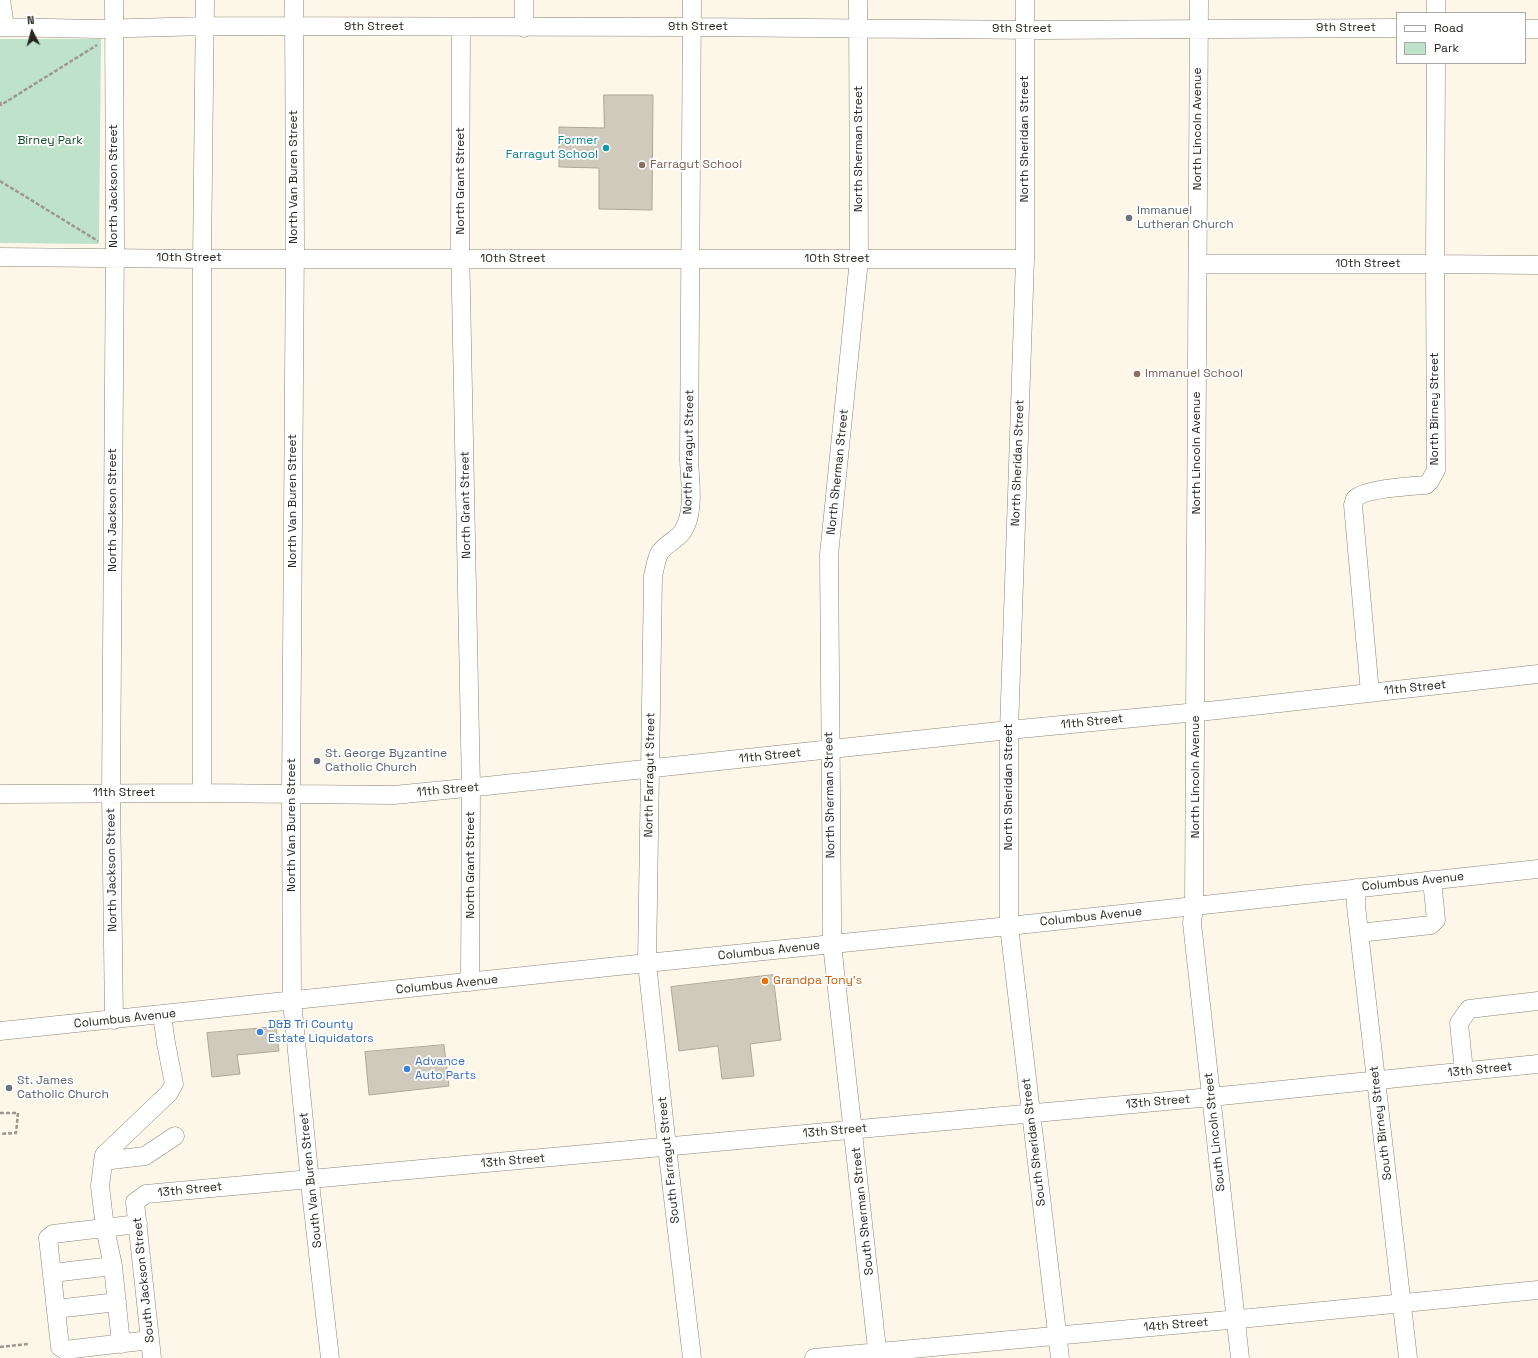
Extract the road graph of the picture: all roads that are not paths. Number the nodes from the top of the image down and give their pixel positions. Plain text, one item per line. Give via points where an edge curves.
1 (1, 0) edge
2 (114, 0) edge
3 (205, 0) edge
4 (294, 0) edge
5 (524, 0) edge
6 (692, 0) edge
7 (858, 0) edge
8 (1025, 0) edge
9 (1199, 0) edge
10 (1436, 0) edge
11 (1436, 12) edge
12 (205, 26) junction
13 (2, 27) edge
14 (294, 27) junction
15 (461, 27) junction
16 (692, 27) junction
17 (114, 28) junction
18 (524, 28) junction
19 (1396, 28) edge
20 (858, 29) junction
21 (1025, 29) junction
22 (1199, 29) junction
23 (1526, 29) edge
24 (1538, 29) edge
25 (1436, 64) edge
26 (0, 257) edge
27 (114, 258) junction
28 (202, 259) junction
29 (295, 259) junction
30 (461, 259) junction
31 (690, 259) junction
32 (859, 259) junction
33 (1025, 259) junction
34 (1198, 264) junction
35 (1434, 264) junction
36 (1538, 265) edge
37 (1538, 674) edge
38 (1370, 693) junction
39 (1196, 712) junction
40 (1009, 730) junction
41 (830, 749) junction
42 (650, 769) junction
43 (471, 788) junction
44 (111, 793) junction
45 (202, 793) junction
46 (0, 794) edge
47 (291, 794) junction
48 (1538, 873) edge
49 (1432, 880) junction
50 (1356, 888) junction
51 (1194, 906) junction
52 (1009, 926) junction
53 (1359, 933) junction
54 (832, 944) junction
55 (647, 963) junction
56 (470, 982) junction
57 (292, 1001) junction
58 (1538, 1001) edge
59 (162, 1015) junction
60 (114, 1020) junction
61 (0, 1032) edge
62 (1538, 1064) edge
63 (1464, 1071) junction
64 (1376, 1080) junction
65 (1210, 1097) junction
66 (1031, 1113) junction
67 (854, 1129) junction
68 (175, 1136) dead end
69 (667, 1147) junction
70 (103, 1161) junction
71 (310, 1178) junction
72 (135, 1202) joint
73 (138, 1224) junction
74 (105, 1228) junction
75 (113, 1266) junction
76 (52, 1273) junction
77 (1538, 1290) edge
78 (117, 1302) junction
79 (1402, 1304) junction
80 (56, 1309) junction
81 (1235, 1320) junction
82 (1057, 1336) junction
83 (150, 1340) junction
84 (121, 1344) junction
85 (878, 1355) edge
86 (152, 1358) edge
87 (330, 1358) edge
88 (692, 1358) edge
89 (814, 1358) edge
90 (1060, 1358) edge
91 (1240, 1358) edge
92 (1408, 1358) edge

1 - 13 street
2 - 17 street, North Jackson Street
3 - 12 street
4 - 14 street, North Van Buren Street
5 - 18 street
6 - 16 street, North Farragut Street
7 - 20 street, North Sherman Street
8 - 21 street, North Sheridan Street
9 - 22 street, North Lincoln Avenue
10 - 11 street
12 - 14 street, 9th Street
12 - 17 street, 9th Street
12 - 28 street
13 - 17 street, 9th Street
14 - 15 street, 9th Street
14 - 29 street, North Van Buren Street
15 - 18 street, 9th Street
15 - 30 street, North Grant Street
16 - 18 street, 9th Street
16 - 20 street, 9th Street
16 - 31 street, North Farragut Street
17 - 27 street, North Jackson Street
19 - 22 street, 9th Street
20 - 21 street, 9th Street
20 - 32 street, North Sherman Street
21 - 22 street, 9th Street
21 - 33 street, North Sheridan Street
22 - 34 street, North Lincoln Avenue
23 - 24 street
25 - 35 street, North Birney Street
26 - 27 street, 10th Street
27 - 28 street, 10th Street
27 - 44 street, North Jackson Street
28 - 29 street, 10th Street
28 - 45 street
29 - 30 street, 10th Street
29 - 47 street, North Van Buren Street
30 - 31 street, 10th Street
30 - 43 street, North Grant Street
31 - 32 street, 10th Street
31 - 42 street, North Farragut Street via 689,518 683,532 661,551 653,576
32 - 33 street, 10th Street
32 - 41 street, North Sherman Street via 830,555
33 - 40 street, North Sheridan Street
34 - 35 street, 10th Street
34 - 39 street, North Lincoln Avenue
35 - 36 street, 10th Street
35 - 38 street, North Birney Street via 1436,470 1426,485 1364,494 1356,499 1353,505
37 - 38 street, 11th Street
38 - 39 street, 11th Street
39 - 40 street, 11th Street
39 - 51 street, North Lincoln Avenue
40 - 41 street, 11th Street
40 - 52 street, North Sheridan Street
41 - 42 street, 11th Street
41 - 54 street, North Sherman Street
42 - 43 street, 11th Street
42 - 55 street, North Farragut Street
43 - 47 street, 11th Street via 394,795
43 - 56 street, North Grant Street
44 - 45 street, 11th Street
44 - 46 street, 11th Street
44 - 60 street, North Jackson Street
45 - 47 street, 11th Street
47 - 57 street, North Van Buren Street
48 - 49 street, Columbus Avenue
49 - 50 street, Columbus Avenue
49 - 53 street via 1436,920 1431,925
50 - 51 street, Columbus Avenue
50 - 53 street, South Birney Street
51 - 52 street, Columbus Avenue
51 - 65 street, South Lincoln Street via 1192,923
52 - 54 street, Columbus Avenue
52 - 66 street, South Sheridan Street
53 - 64 street, South Birney Street
54 - 55 street, Columbus Avenue
54 - 67 street, South Sherman Street
55 - 56 street, Columbus Avenue
55 - 69 street, South Farragut Street
56 - 57 street, Columbus Avenue
57 - 59 street, Columbus Avenue
57 - 71 street, South Van Buren Street
58 - 63 street via 1469,1009 1459,1023
59 - 60 street, Columbus Avenue
59 - 70 street via 174,1084 169,1093 104,1155
60 - 61 street, Columbus Avenue
62 - 63 street, 13th Street
63 - 64 street, 13th Street
64 - 65 street, 13th Street
64 - 79 street, South Birney Street
65 - 66 street, 13th Street
65 - 81 street, South Lincoln Street
66 - 67 street, 13th Street
66 - 82 street, South Sheridan Street
67 - 69 street, 13th Street
67 - 85 street, South Sherman Street
68 - 70 street via 145,1156
69 - 71 street, 13th Street
69 - 88 street, South Farragut Street
70 - 74 street via 100,1186
71 - 72 street, 13th Street via 146,1194
71 - 87 street, South Van Buren Street
72 - 73 street, South Jackson Street
73 - 74 street
73 - 83 street, South Jackson Street
74 - 75 street
74 - 76 street via 53,1234 48,1238
75 - 76 street
75 - 78 street
76 - 80 street
77 - 79 street, 14th Street
78 - 80 street
78 - 84 street
79 - 81 street, 14th Street
79 - 92 street, South Birney Street
80 - 84 street via 60,1347 65,1350
81 - 82 street, 14th Street
81 - 91 street, South Lincoln Street
82 - 85 street, 14th Street
82 - 90 street, South Sheridan Street
83 - 84 street
83 - 86 street, South Jackson Street
85 - 89 street, 14th Street

